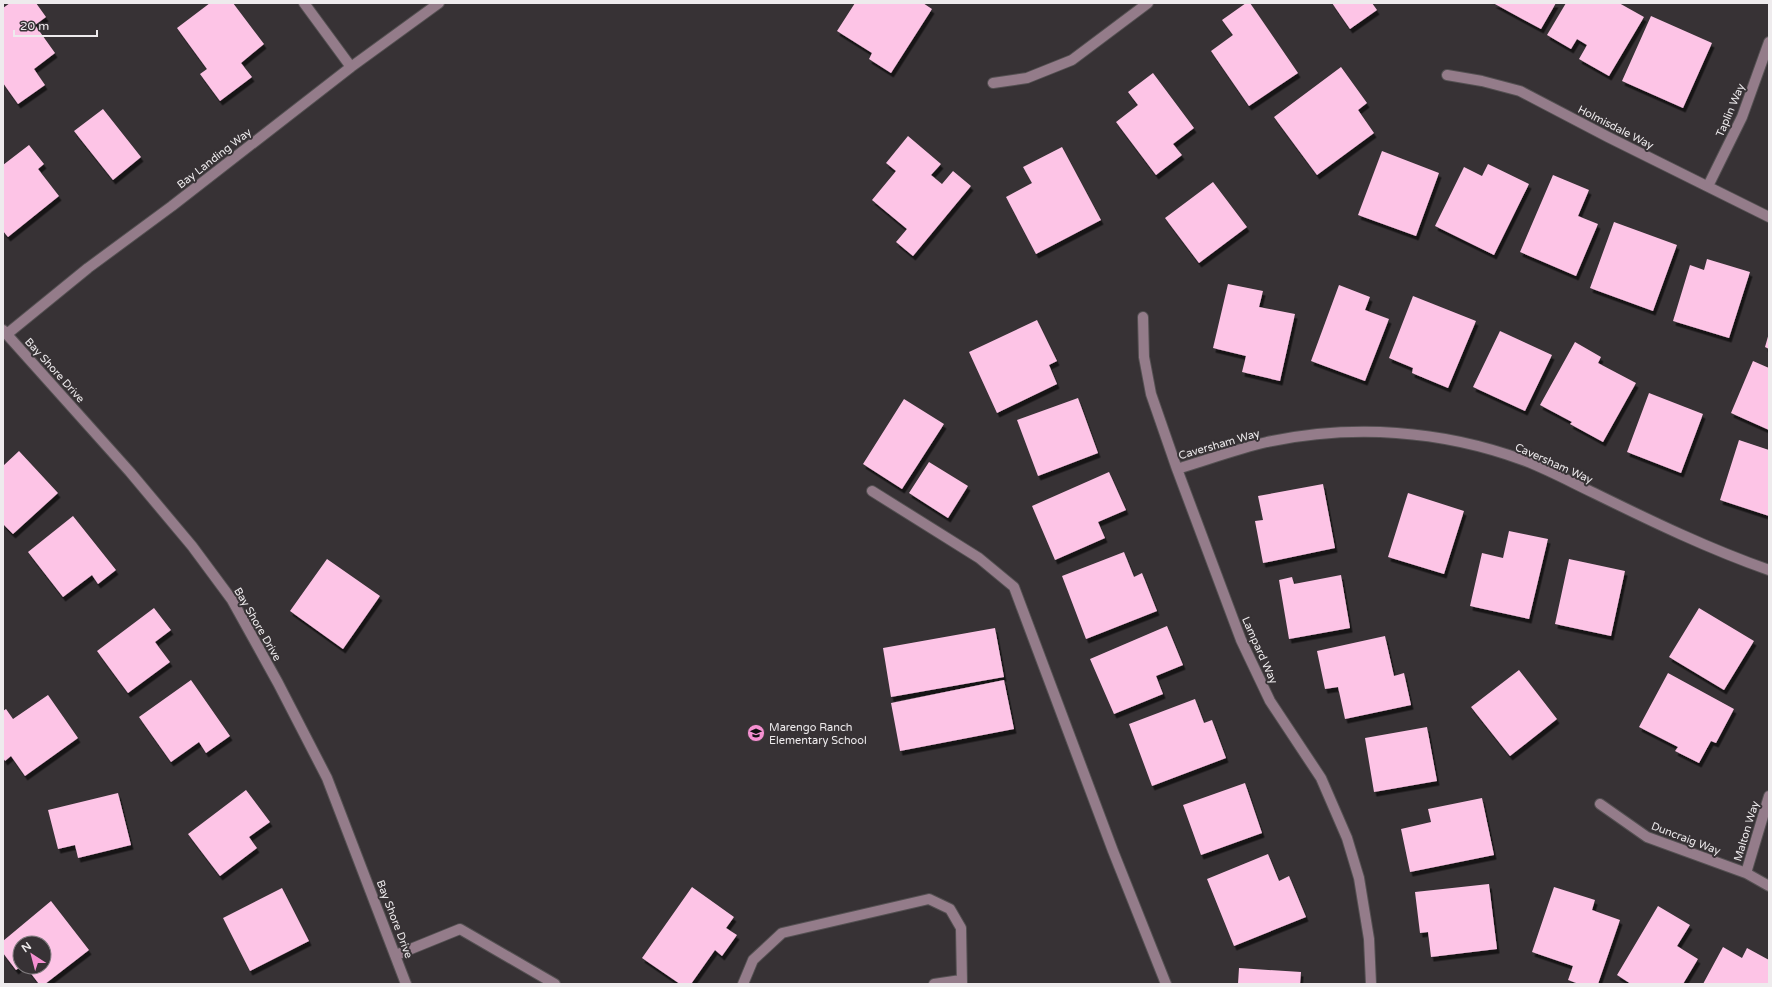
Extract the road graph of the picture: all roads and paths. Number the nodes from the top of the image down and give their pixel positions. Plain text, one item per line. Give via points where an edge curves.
1 (304, 3) edge
2 (438, 3) edge
3 (1148, 3) edge
4 (1769, 42) edge
5 (351, 67) junction
6 (1447, 75) dead end
7 (993, 83) dead end
8 (1708, 186) junction
9 (1769, 217) edge
10 (1142, 317) dead end
11 (5, 332) edge
12 (1177, 469) junction
13 (872, 490) dead end
14 (1769, 570) edge
15 (1769, 796) edge
16 (1600, 804) dead end
17 (1746, 873) junction
18 (1769, 886) edge
19 (396, 954) junction
20 (961, 982) edge
21 (406, 984) edge
22 (556, 984) edge
23 (743, 984) edge
24 (934, 984) edge
25 (1166, 984) edge
26 (1371, 984) edge

1 - 5 street
2 - 5 street, Bay Landing Way
3 - 7 street via 1072,60 1027,78
4 - 8 street, Taplin Way via 1742,117
5 - 11 street, Bay Landing Way
6 - 8 street, Holmisdale Way via 1520,91 1608,138
8 - 9 street, Holmisdale Way
10 - 12 street, Lampard Way via 1144,357 1151,394
11 - 19 street, Bay Shore Drive via 130,472 192,546 232,600 327,778
12 - 14 street, Caversham Way via 1266,442 1319,434 1365,431 1419,434 1472,444 1524,460 1677,533
12 - 26 street, Lampard Way via 1241,640 1270,701 1321,778 1347,838 1359,878 1369,939
13 - 25 street via 979,558 1014,587
15 - 17 street, Malton Way
16 - 17 street, Duncraig Way via 1647,837
17 - 18 street, Duncraig Way
19 - 21 street, Bay Shore Drive
19 - 22 street via 460,929
20 - 23 street via 961,928 950,909 929,899 782,932 753,960
20 - 24 street

